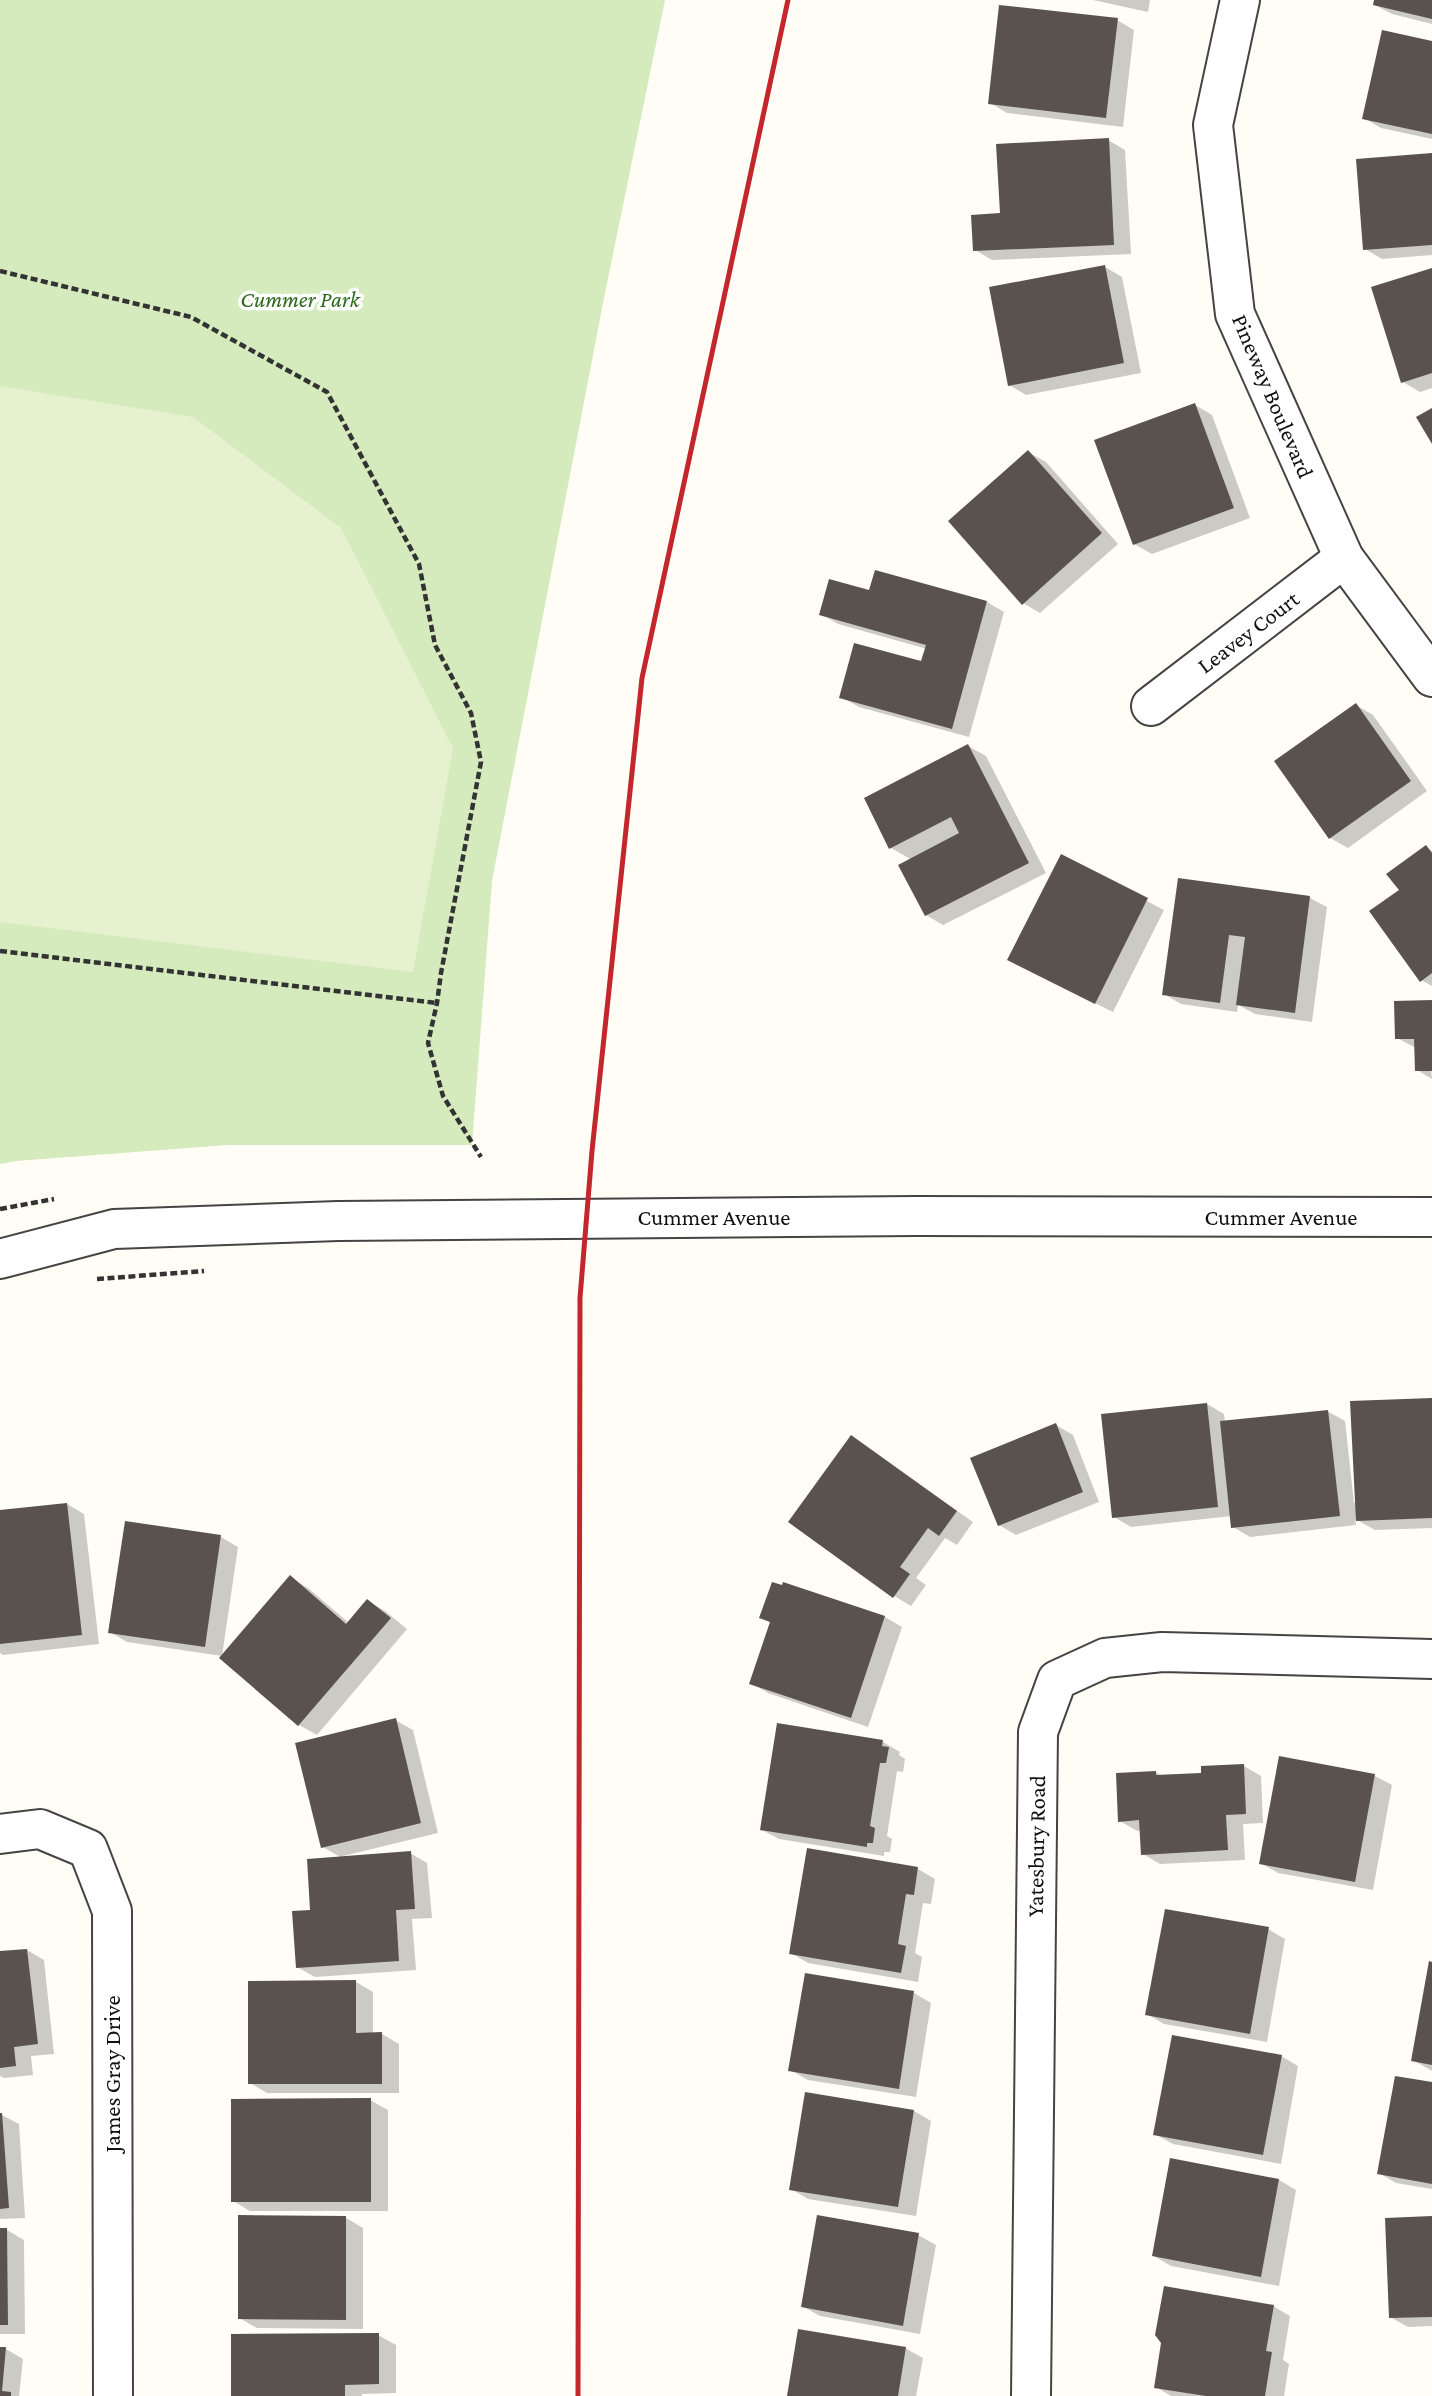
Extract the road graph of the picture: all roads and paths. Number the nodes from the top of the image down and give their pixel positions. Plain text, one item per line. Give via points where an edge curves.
1 (1240, 0) edge
2 (0, 271) edge
3 (1344, 558) junction
4 (1432, 677) edge
5 (1151, 706) dead end
6 (0, 951) edge
7 (437, 1003) junction
8 (481, 1157) dead end
9 (1432, 1217) edge
10 (0, 1259) edge
11 (1432, 1659) edge
12 (0, 1834) edge
13 (113, 2396) edge
14 (1031, 2396) edge

1 - 3 street, Pineway Boulevard via 1213,125 1235,314
2 - 7 path via 191,317 327,392 419,564 435,645 471,713 481,762
3 - 4 street, Pineway Boulevard
3 - 5 street, Leavey Court
6 - 7 path
7 - 8 path via 428,1043 443,1096
9 - 10 street, Cummer Avenue via 325,1222 114,1229
11 - 14 street, Yatesbury Road via 1162,1652 1105,1658 1058,1680 1038,1732
12 - 13 street, James Gray Drive via 40,1829 88,1849 112,1911

